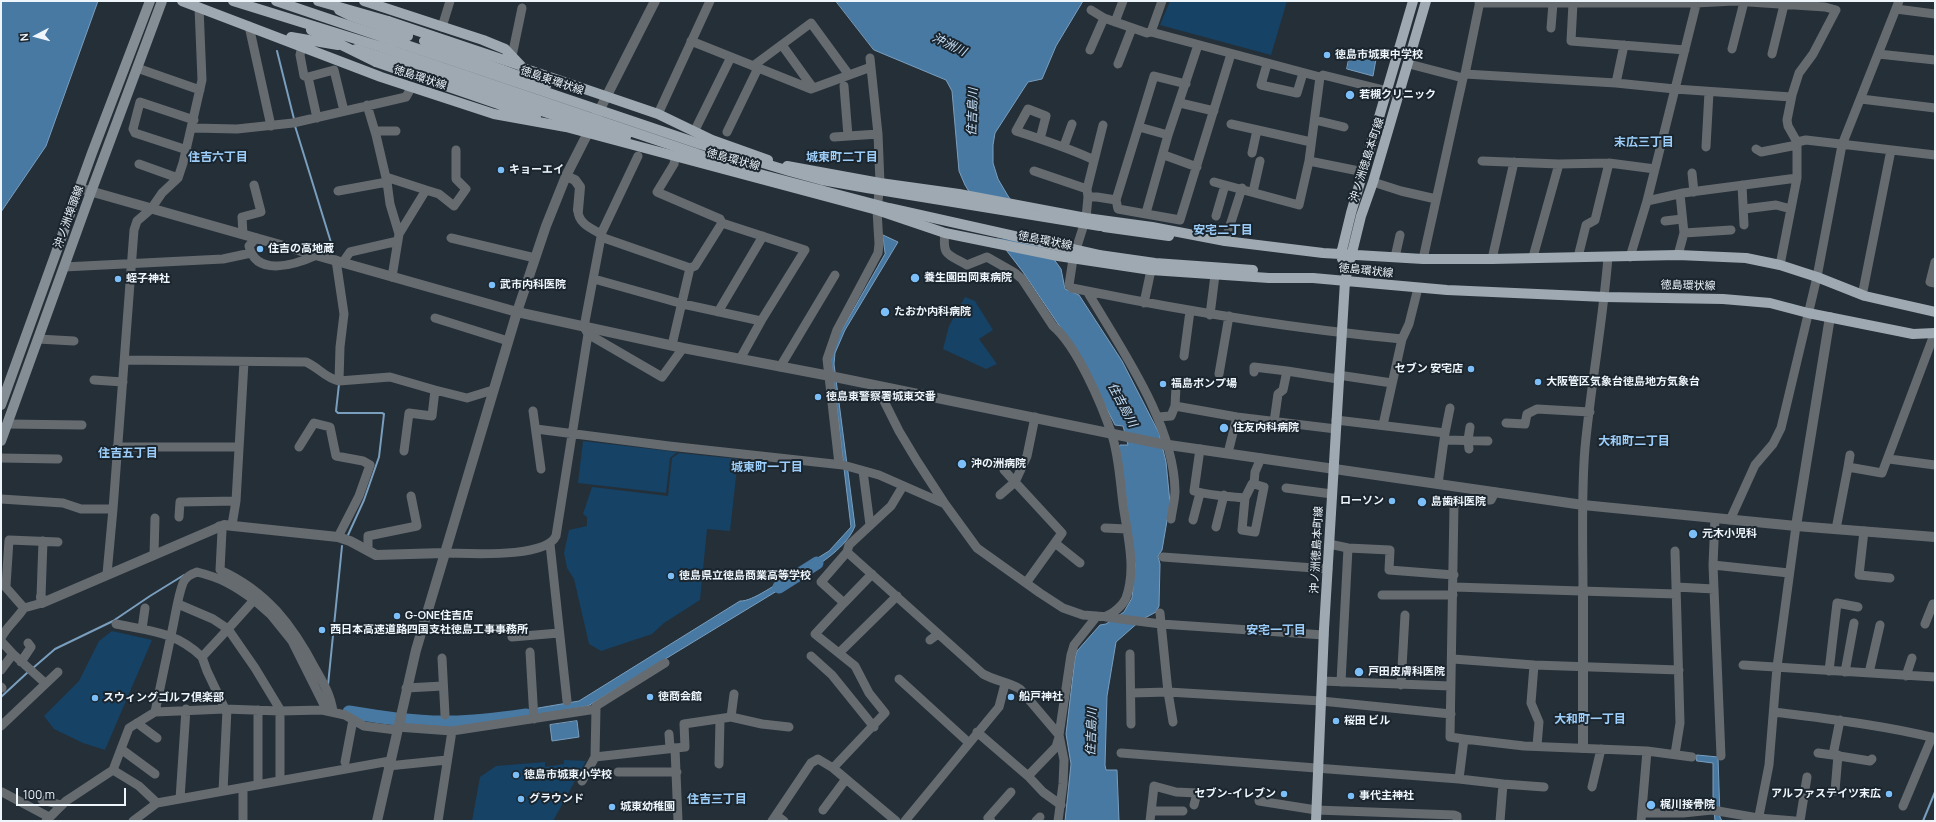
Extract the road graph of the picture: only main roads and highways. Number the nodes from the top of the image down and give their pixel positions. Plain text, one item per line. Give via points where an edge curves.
1 (150, 1) edge
2 (162, 1) edge
3 (182, 1) edge
4 (233, 1) edge
5 (276, 1) edge
6 (318, 1) edge
7 (323, 1) edge
8 (364, 1) edge
9 (1413, 1) edge
10 (1426, 1) edge
11 (249, 26) junction
12 (519, 66) junction
13 (640, 124) junction
14 (566, 127) junction
15 (696, 154) junction
16 (1225, 241) junction
17 (1341, 254) junction
18 (1352, 254) junction
19 (1312, 278) junction
20 (1344, 281) junction
21 (1935, 312) edge
22 (1934, 338) edge
23 (1, 405) edge
24 (1, 441) edge
25 (1316, 821) edge

1 - 23 main road, 沖ノ洲埠頭線
2 - 24 main road, 沖ノ洲埠頭線
3 - 11 main road, 徳島環状線
4 - 14 main road, bridge via 280,16 376,62
4 - 15 main road, 徳島環状線, bridge via 371,44
5 - 13 main road, 徳島東環状線, bridge
6 - 12 main road, 徳島環状線, bridge via 388,21
7 - 13 main road, bridge via 351,16 511,71
8 - 12 main road via 505,49
9 - 17 main road, 沖ノ洲徳島本町線
10 - 18 main road, 沖ノ洲徳島本町線 via 1374,182 1361,216
11 - 14 main road, 徳島環状線 via 411,88 494,114
11 - 15 main road, bridge via 289,37 350,48 580,124
12 - 16 main road, 徳島環状線 via 658,114 724,145 791,167
13 - 16 main road, 徳島東環状線, bridge via 729,154 822,180 1100,226
14 - 19 main road, 徳島環状線 via 877,210 945,233 998,244 1073,259 1151,270 1269,278
15 - 19 main road, 徳島環状線, bridge via 840,196 1099,255 1154,263 1264,271
16 - 17 main road, 徳島環状線
17 - 18 main road, 徳島環状線
17 - 20 main road, 沖ノ洲徳島本町線
18 - 20 main road, 沖ノ洲徳島本町線
18 - 21 main road, 徳島環状線 via 1423,259 1630,256 1746,258 1780,265 1849,291
19 - 20 main road, 徳島環状線
20 - 22 main road, 徳島環状線 via 1418,288 1770,303
20 - 25 main road, 沖ノ洲徳島本町線

